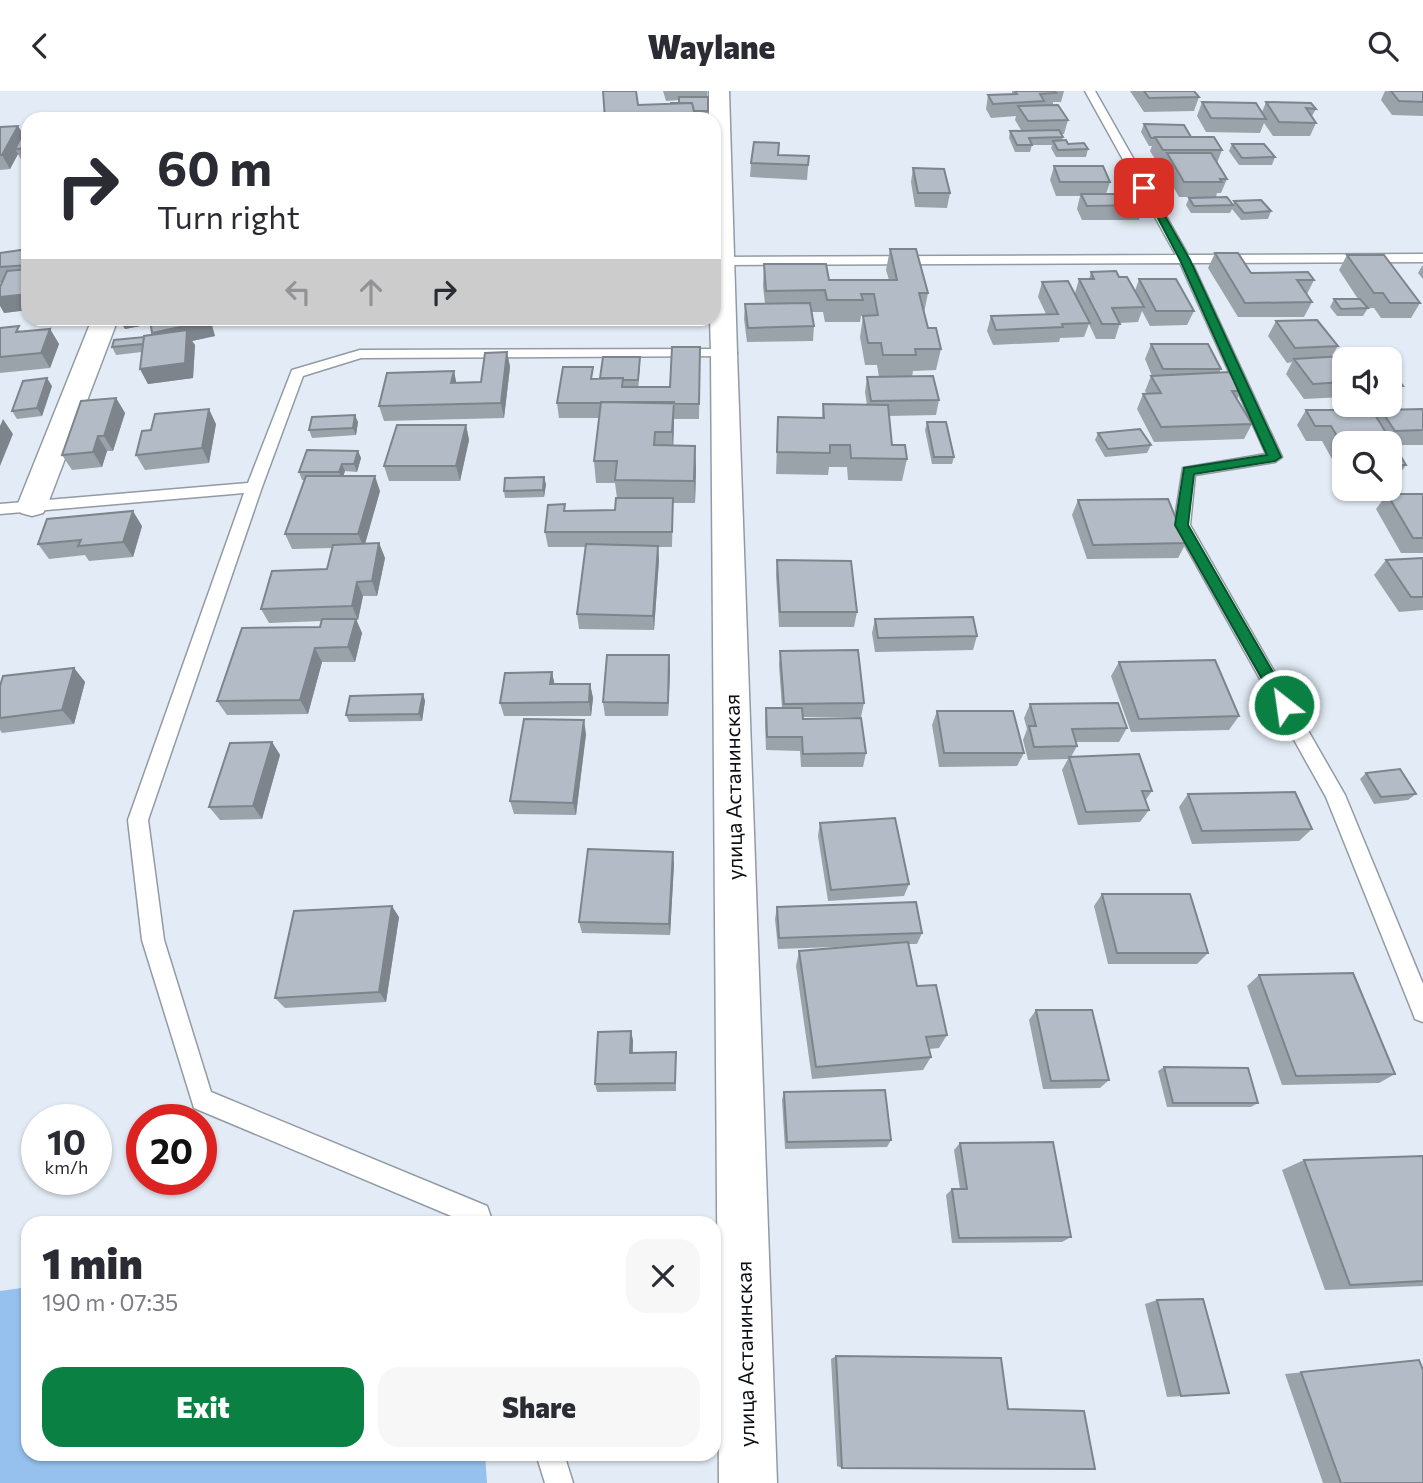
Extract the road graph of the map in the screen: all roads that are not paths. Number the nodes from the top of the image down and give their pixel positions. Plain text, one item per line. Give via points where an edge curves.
1 (719, 91) edge
2 (1090, 91) edge
3 (719, 112) edge
4 (721, 176) edge
5 (1423, 258) edge
6 (1185, 260) junction
7 (723, 261) junction
8 (102, 326) edge
9 (724, 353) junction
10 (254, 487) junction
11 (32, 506) junction
12 (0, 509) edge
13 (1423, 1011) edge
14 (478, 1216) edge
15 (552, 1461) edge
16 (559, 1483) edge
17 (748, 1483) edge

1 - 3 street, улица Астанинская
2 - 6 lane
4 - 7 street, улица Астанинская
5 - 6 lane
6 - 7 lane
6 - 13 lane via 1275,457 1188,471 1182,525 1335,795
7 - 9 street, улица Астанинская
8 - 11 street
9 - 10 lane via 360,354 298,373
9 - 17 street, улица Астанинская
10 - 11 lane
10 - 14 lane via 138,820 153,940 202,1100
11 - 12 lane
15 - 16 lane

